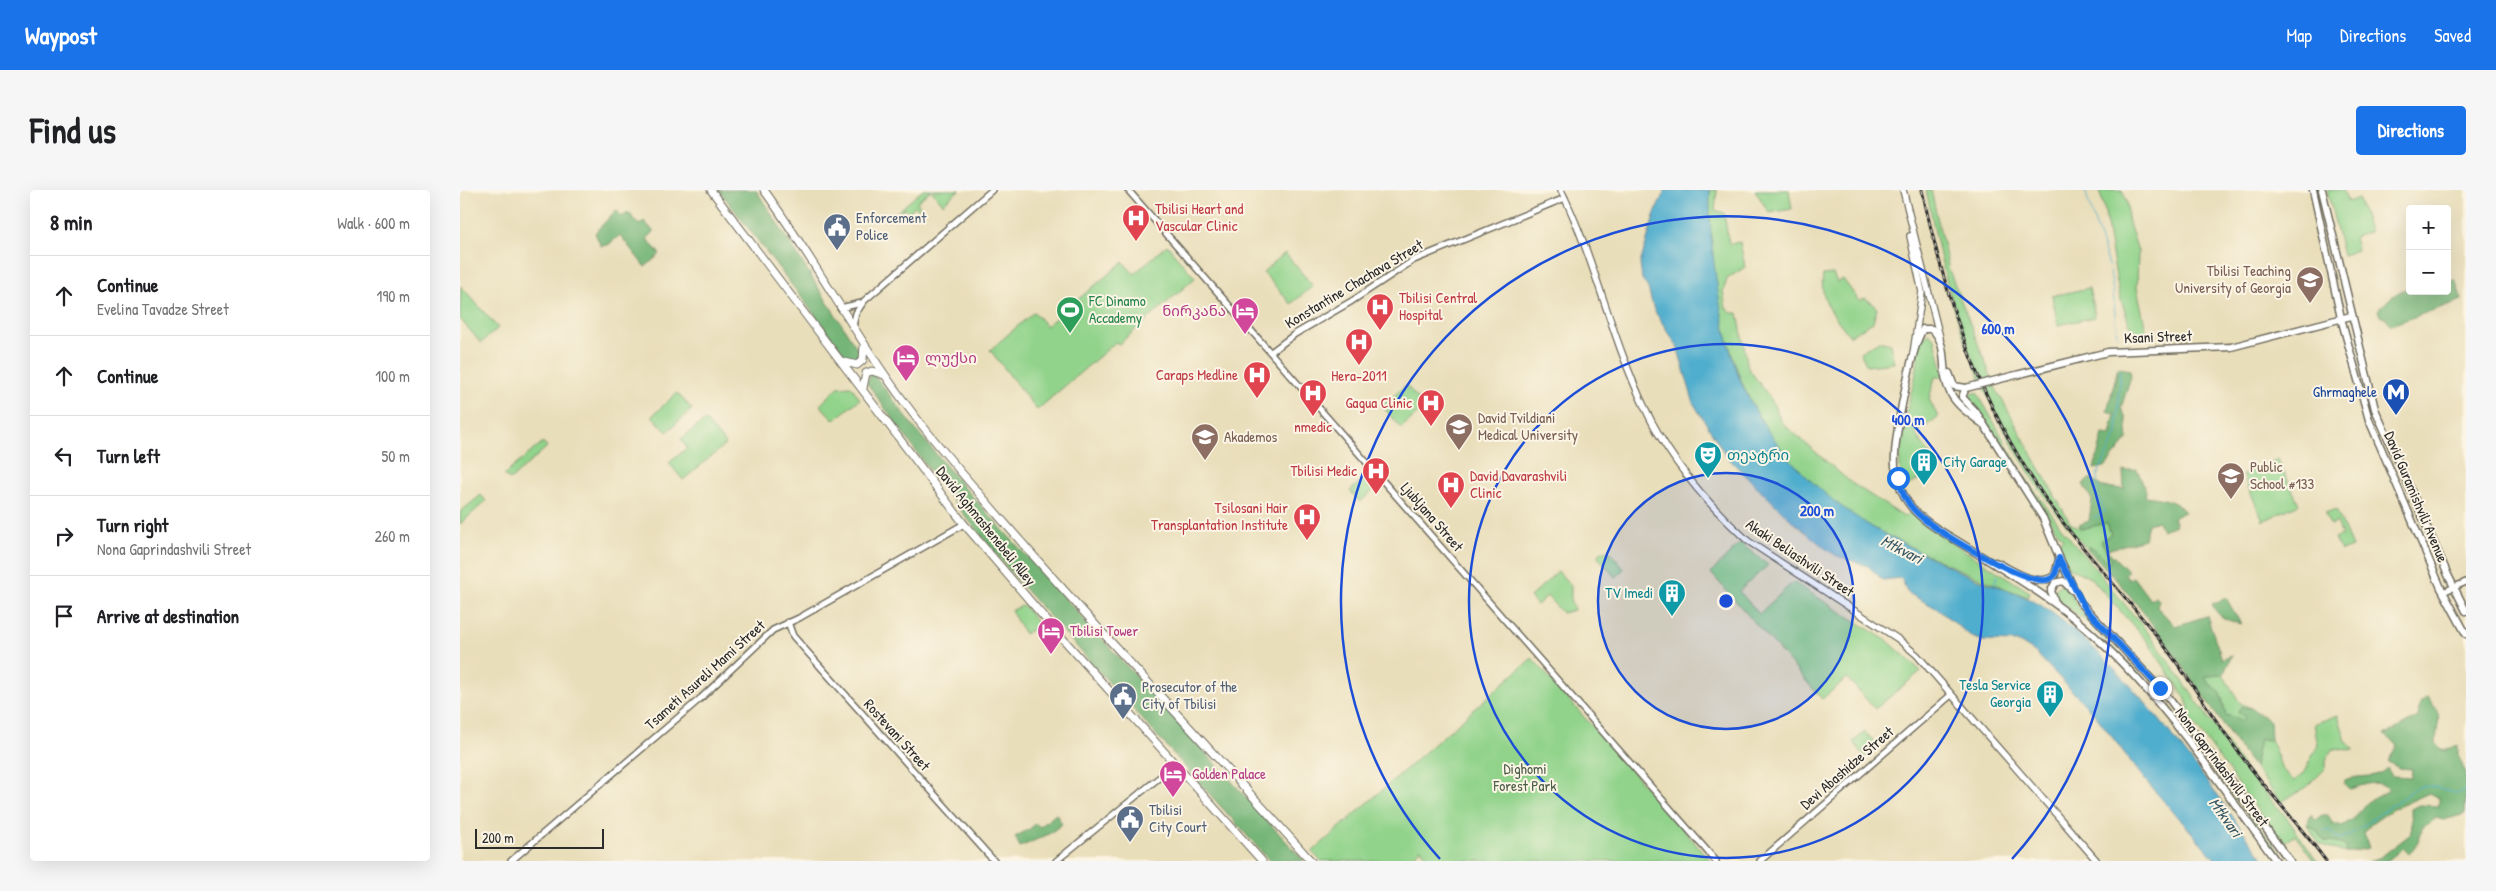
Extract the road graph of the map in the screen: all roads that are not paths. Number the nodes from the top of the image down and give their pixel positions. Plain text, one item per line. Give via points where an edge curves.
1 (710, 190) edge
2 (764, 190) edge
3 (992, 190) edge
4 (1128, 190) edge
5 (1561, 190) edge
6 (1903, 190) edge
7 (2313, 190) edge
8 (2322, 190) edge
9 (1565, 198) junction
10 (1910, 224) junction
11 (864, 301) junction
12 (840, 308) junction
13 (2351, 316) junction
14 (2341, 318) junction
15 (853, 326) junction
16 (1940, 340) junction
17 (864, 344) junction
18 (1271, 352) junction
19 (1913, 359) junction
20 (841, 361) junction
21 (1946, 365) junction
22 (884, 375) junction
23 (863, 388) junction
24 (1966, 388) junction
25 (2376, 410) junction
26 (2367, 414) junction
27 (2380, 423) junction
28 (1984, 425) junction
29 (2372, 426) junction
30 (964, 524) junction
31 (1984, 558) junction
32 (2059, 558) junction
33 (2466, 582) edge
34 (2454, 588) junction
35 (2443, 592) junction
36 (2076, 595) junction
37 (2058, 606) junction
38 (2466, 611) edge
39 (788, 622) junction
40 (2466, 634) edge
41 (1951, 694) junction
42 (1176, 764) junction
43 (511, 861) edge
44 (994, 861) edge
45 (1056, 861) edge
46 (1262, 861) edge
47 (1311, 861) edge
48 (1716, 861) edge
49 (1760, 861) edge
50 (2097, 861) edge
51 (2276, 861) edge
52 (2290, 861) edge

1 - 20 highway, David Aghmashenebeli Alley
2 - 12 highway, David Aghmashenebeli Alley via 793,230
3 - 11 street
4 - 18 street, Ljubljana Street
5 - 9 main road, Akaki Beliashvili Street
6 - 10 main road
7 - 14 main road, David Guramishvili Avenue
8 - 13 main road, David Guramishvili Avenue
9 - 18 street, Konstantine Chachava Street via 1414,260
9 - 41 main road, Akaki Beliashvili Street via 1642,402 1679,466 1727,522 1748,541 1898,639 1917,655
10 - 16 main road
10 - 19 main road via 1922,292
11 - 12 street
11 - 15 street
12 - 15 highway, David Aghmashenebeli Alley
13 - 14 main road, Ksani Street
13 - 25 main road, David Guramishvili Avenue
14 - 24 main road, Ksani Street, bridge via 2231,346 2108,352
14 - 26 main road, David Guramishvili Avenue
15 - 17 highway, David Aghmashenebeli Alley
16 - 19 main road via 1932,329 1924,330
16 - 21 main road
17 - 20 highway via 865,355 861,362 854,366
17 - 22 highway, David Aghmashenebeli Alley
18 - 48 street, Ljubljana Street
19 - 31 main road via 1896,448 1895,465 1900,484 1906,500 1918,514
20 - 23 highway, David Aghmashenebeli Alley
21 - 24 main road via 1954,386
21 - 28 main road via 1950,393
22 - 23 highway via 872,371 866,373
22 - 47 highway, David Aghmashenebeli Alley via 929,434 1013,531
23 - 30 highway, David Aghmashenebeli Alley
24 - 28 main road via 1962,397
25 - 26 main road via 2372,415
25 - 27 main road, David Guramishvili Avenue
26 - 29 main road, David Guramishvili Avenue
27 - 29 main road via 2375,422
27 - 34 main road, David Guramishvili Avenue
28 - 32 main road via 2043,518
29 - 35 main road, David Guramishvili Avenue
30 - 39 street, Tsameti Asureli Mami Street
30 - 42 highway, David Aghmashenebeli Alley via 1054,630
31 - 32 main road via 2042,580 2055,575
31 - 37 main road, Nona Gaprindashvili Street
32 - 36 main road, Nona Gaprindashvili Street
33 - 34 street
34 - 35 street
34 - 38 main road, David Guramishvili Avenue
35 - 40 main road, David Guramishvili Avenue
36 - 37 main road via 2066,583 2057,582 2051,591
36 - 52 main road, Nona Gaprindashvili Street via 2094,619 2168,696
37 - 51 main road, Nona Gaprindashvili Street via 2149,691
39 - 43 street, Tsameti Asureli Mami Street via 773,630 701,698
39 - 44 street, Rostevani Street via 793,636
41 - 49 street, Devi Abashidze Street
41 - 50 main road, Akaki Beliashvili Street
42 - 45 street
42 - 46 highway, David Aghmashenebeli Alley

